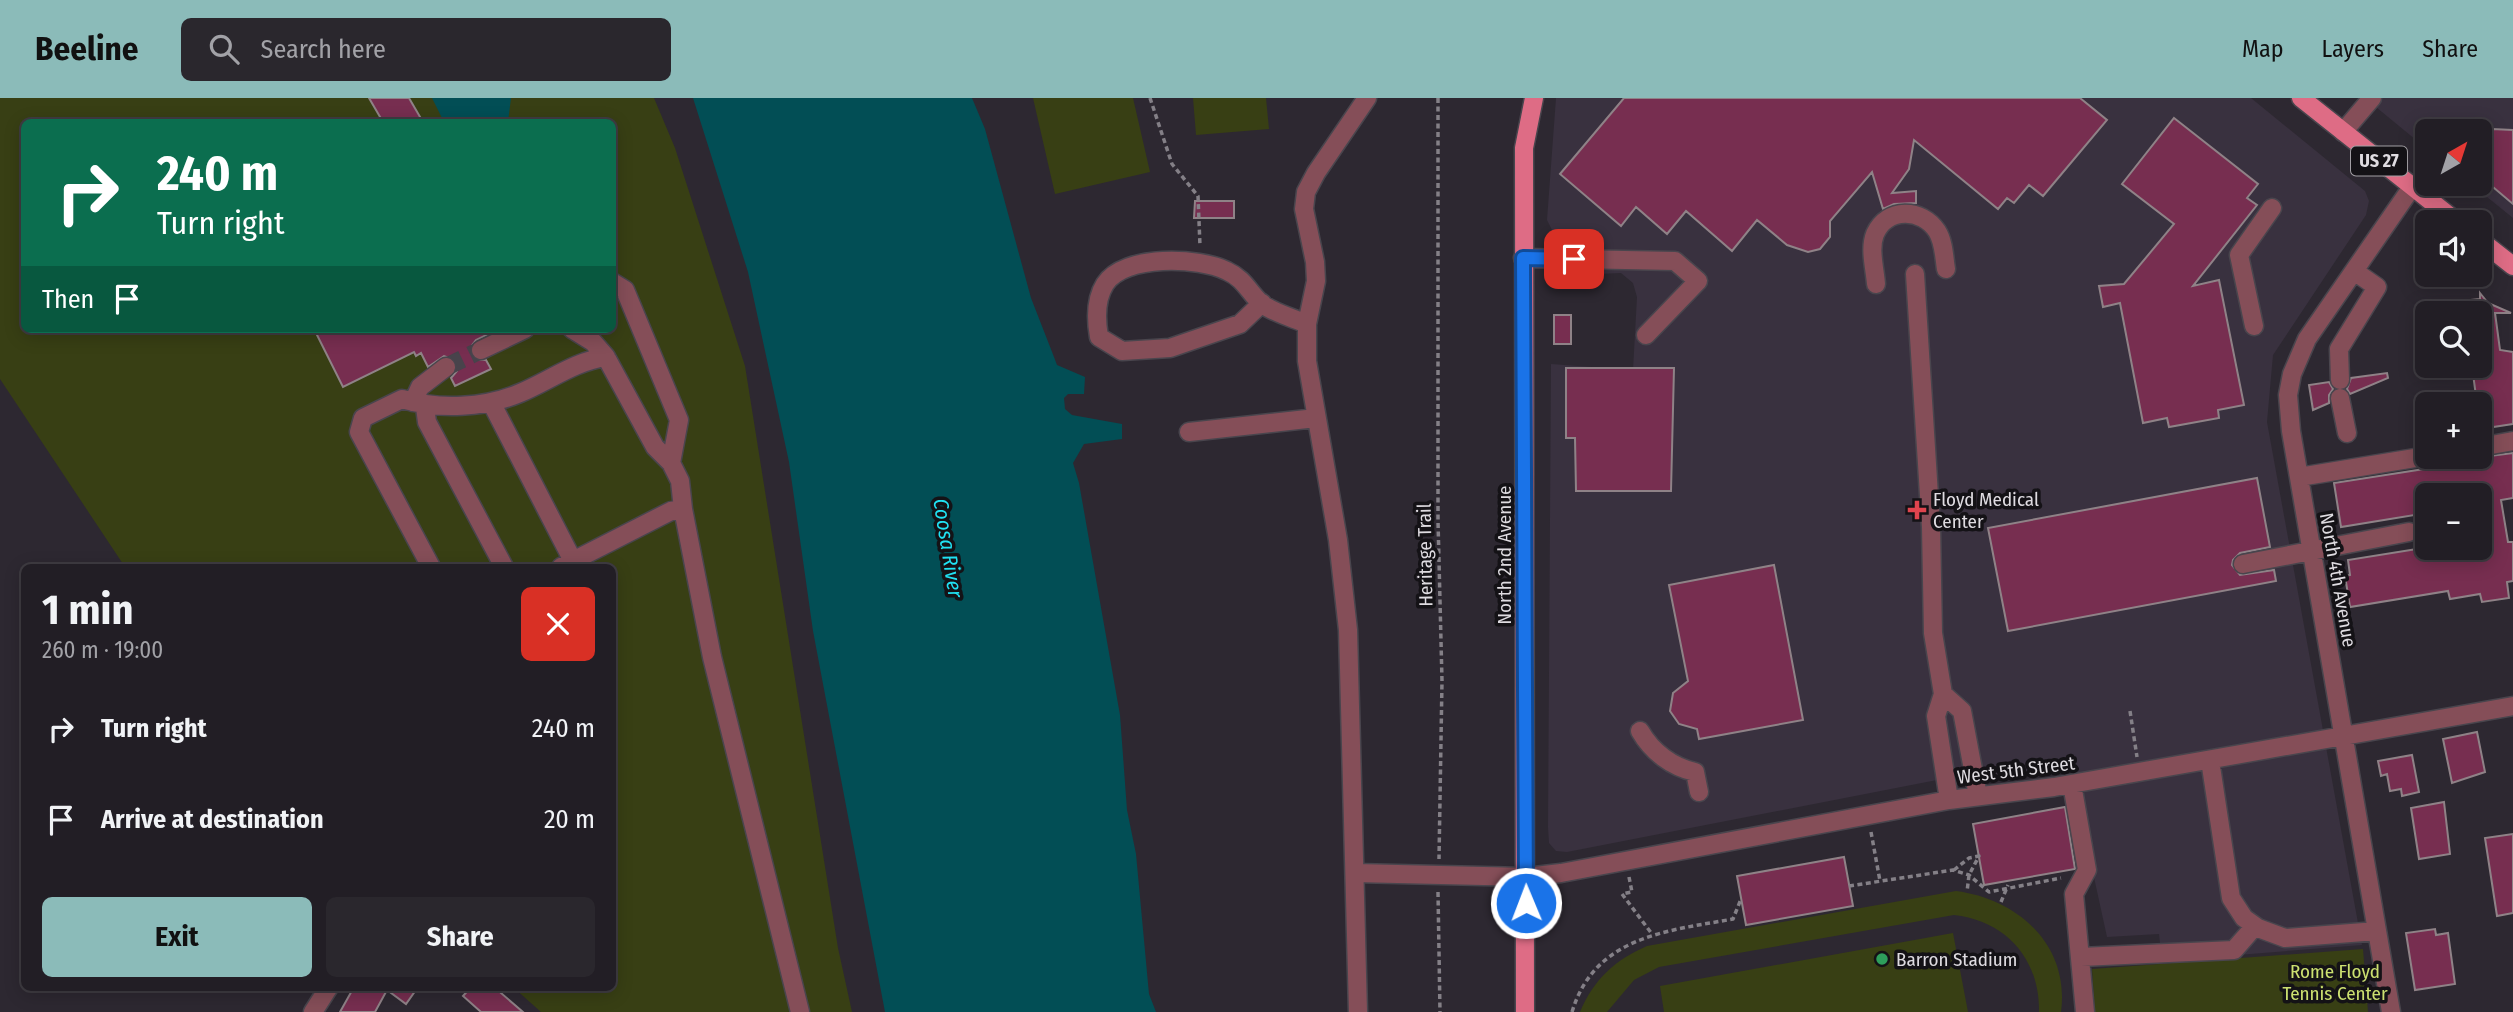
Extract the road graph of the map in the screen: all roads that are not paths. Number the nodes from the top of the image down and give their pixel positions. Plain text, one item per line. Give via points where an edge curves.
1 (1367, 98) edge
2 (1534, 98) edge
3 (2301, 98) edge
4 (2372, 98) edge
5 (2343, 132) junction
6 (2412, 187) junction
7 (2272, 208) dead end
8 (2442, 210) edge
9 (2492, 249) edge
10 (1523, 258) junction
11 (2513, 266) edge
12 (1946, 269) dead end
13 (2354, 271) junction
14 (1915, 274) dead end
15 (616, 284) edge
16 (1876, 284) dead end
17 (1262, 303) junction
18 (1307, 324) junction
19 (2254, 326) dead end
20 (517, 333) edge
21 (578, 333) edge
22 (1646, 334) dead end
23 (481, 350) tunnel mouth
24 (606, 357) junction
25 (446, 367) tunnel mouth
26 (491, 402) junction
27 (419, 404) junction
28 (1317, 418) junction
29 (1189, 432) dead end
30 (2347, 433) dead end
31 (2513, 441) edge
32 (2492, 445) edge
33 (2415, 458) edge
34 (671, 463) junction
35 (2299, 477) junction
36 (683, 509) junction
37 (2409, 532) dead end
38 (2312, 551) junction
39 (428, 564) edge
40 (502, 564) edge
41 (567, 564) edge
42 (2243, 564) dead end
43 (1943, 694) junction
44 (2513, 706) edge
45 (1640, 731) dead end
46 (2344, 737) junction
47 (2210, 760) junction
48 (2072, 784) junction
49 (1699, 792) dead end
50 (1978, 796) junction
51 (1949, 800) junction
52 (1356, 873) junction
53 (1526, 877) junction
54 (2255, 926) junction
55 (2377, 931) junction
56 (2081, 957) junction
57 (326, 991) edge
58 (313, 1012) edge
59 (800, 1012) edge
60 (1358, 1012) edge
61 (1525, 1012) edge
62 (2085, 1012) edge
63 (2391, 1012) edge

1 - 18 street via 1306,192 1304,209 1316,271
2 - 10 main road, North 2nd Avenue via 1524,148
3 - 5 main road, US 27
4 - 5 street
5 - 6 main road, US 27
6 - 8 main road, US 27
6 - 13 street, North 4th Avenue
7 - 19 street via 2239,255
9 - 11 main road
10 - 22 street via 1675,261 1698,281
10 - 53 main road, North 2nd Avenue
12 - 16 street via 1939,234 1930,222 1912,213 1899,214 1875,234
13 - 30 street via 2377,288 2340,349
13 - 35 street, North 4th Avenue via 2307,339 2292,374 2288,395
14 - 43 street via 1933,633
15 - 34 street via 625,290 679,420
17 - 17 street via 1239,278 1201,262 1141,264 1105,284 1097,310 1099,337 1122,351 1170,348 1240,324
17 - 18 street
18 - 28 street via 1307,361
20 - 23 street
21 - 24 street
24 - 26 street via 590,359
24 - 34 street via 655,447
25 - 27 street via 420,387
26 - 27 street
26 - 41 street
27 - 39 street via 402,399 379,409 363,418 359,432
27 - 40 street
28 - 29 street
28 - 52 street via 1348,630
31 - 32 street
33 - 35 street
34 - 36 street via 680,481
35 - 38 street, North 4th Avenue
36 - 41 street
36 - 59 street via 712,657
37 - 38 street
38 - 42 street
38 - 46 street, North 4th Avenue
43 - 50 street via 1962,711
43 - 51 street via 1936,716
44 - 46 street, West 5th Street
45 - 49 street via 1660,755 1695,772
46 - 47 street, West 5th Street
46 - 55 street, North 4th Avenue
47 - 48 street, West 5th Street
47 - 54 street via 2231,898
48 - 50 street, West 5th Street
48 - 56 street via 2087,870 2074,894
50 - 51 street, West 5th Street
51 - 53 street, West 5th Street
52 - 53 street, West 5th Street
52 - 60 street
53 - 61 main road, North 2nd Avenue
54 - 55 street via 2286,938
54 - 56 street via 2234,950
55 - 63 street, North 4th Avenue
56 - 62 street
57 - 58 street

